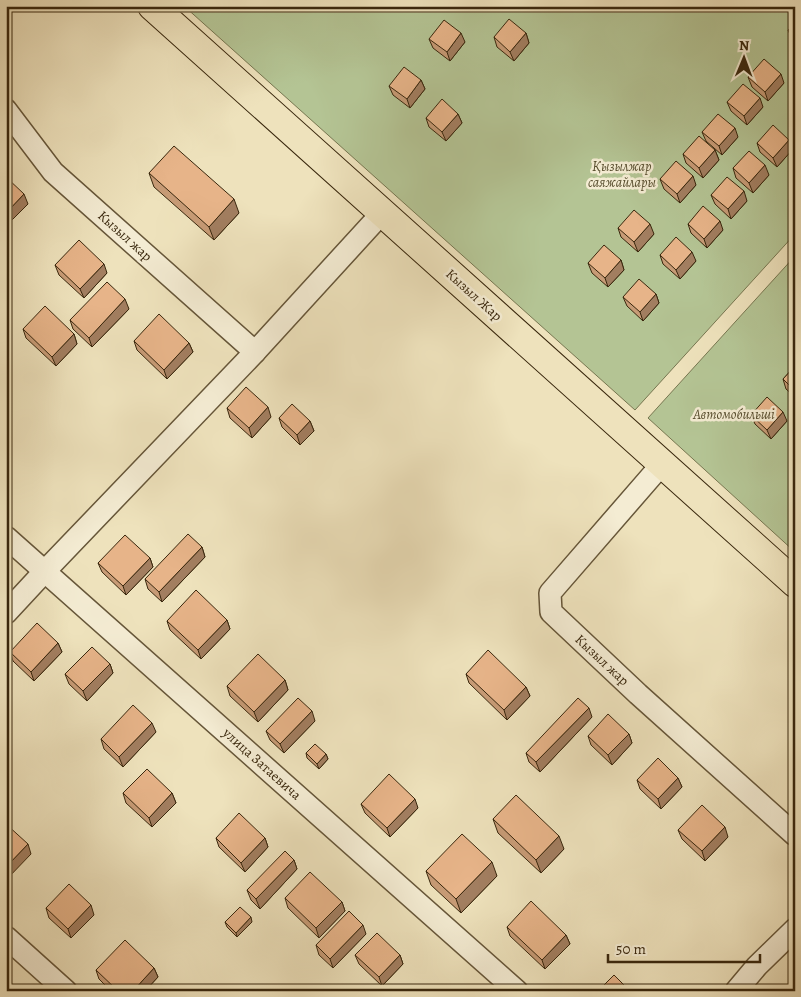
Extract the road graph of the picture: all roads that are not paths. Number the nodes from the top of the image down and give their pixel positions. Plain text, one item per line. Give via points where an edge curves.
1 (152, 6) edge
2 (6, 110) edge
3 (382, 212) junction
4 (255, 352) junction
5 (662, 464) junction
6 (6, 537) edge
7 (45, 571) junction
8 (795, 583) edge
9 (6, 613) edge
10 (795, 836) edge
11 (795, 929) edge
12 (6, 937) edge
13 (66, 991) edge
14 (517, 991) edge
15 (736, 991) edge

1 - 3 main road, Кызыл Жар
2 - 4 street, Кызыл жар via 54,172
3 - 4 street
3 - 5 main road, Кызыл Жар
4 - 7 street
5 - 8 main road, Кызыл Жар
5 - 10 street, Кызыл жар via 550,592 551,612
6 - 7 street, улица Затаевича
7 - 9 street
7 - 14 street, улица Затаевича
11 - 15 street
12 - 13 street

